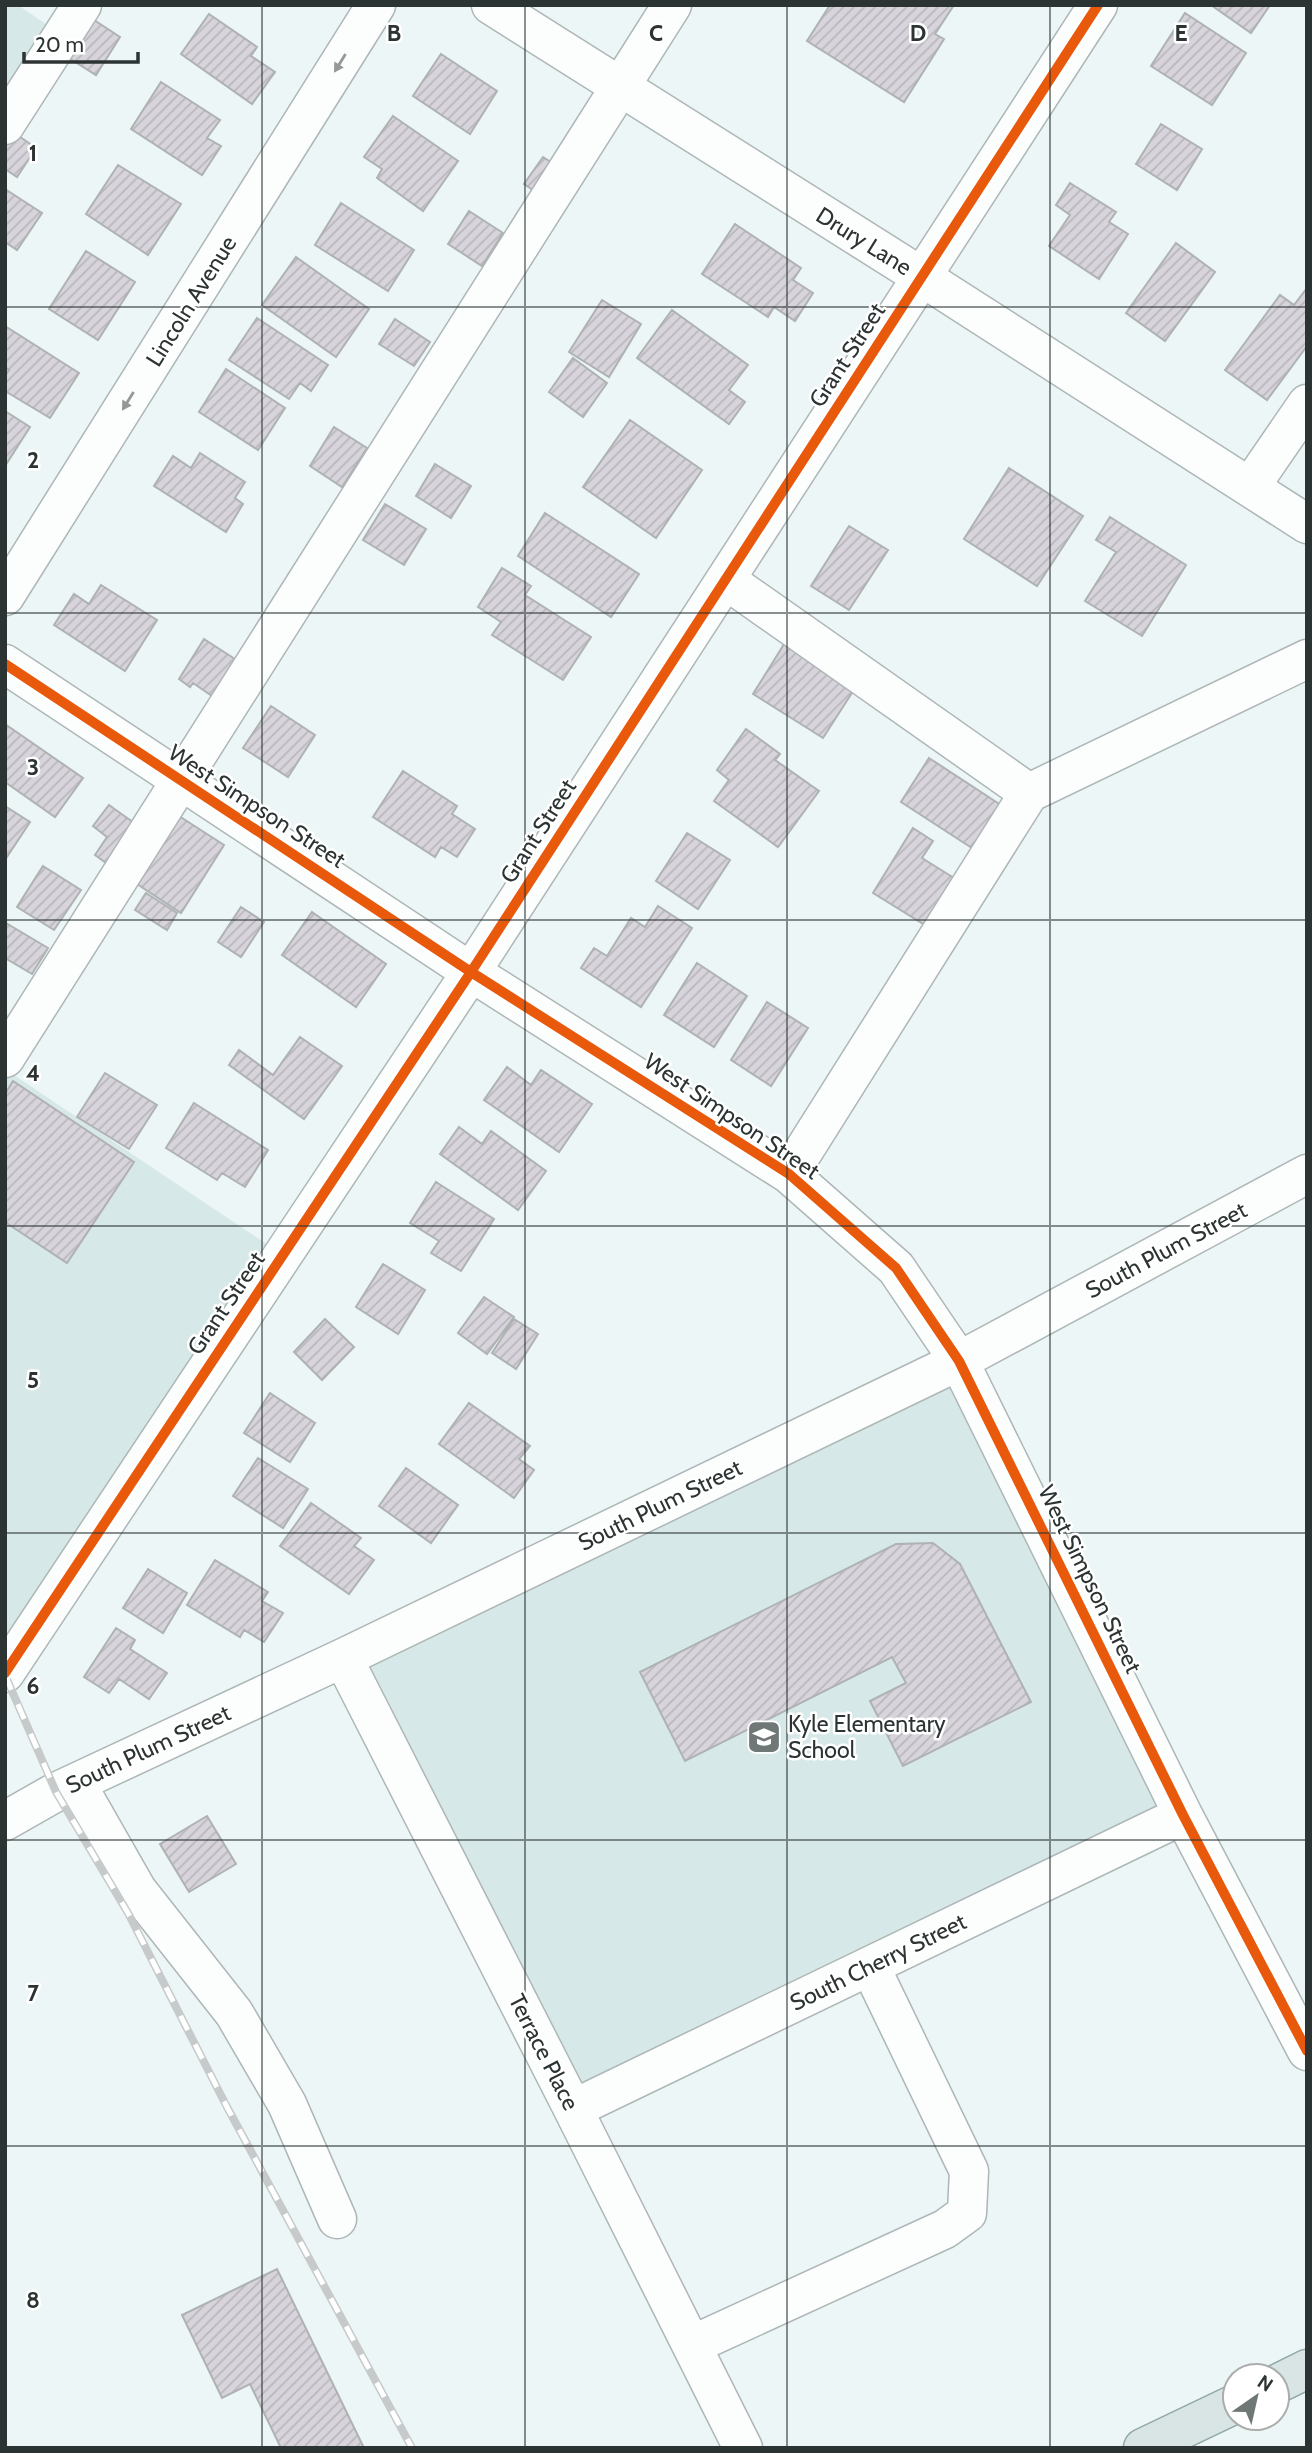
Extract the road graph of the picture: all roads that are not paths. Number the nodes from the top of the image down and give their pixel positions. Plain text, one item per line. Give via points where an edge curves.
1 (82, 5) edge
2 (376, 5) edge
3 (491, 5) edge
4 (672, 5) edge
5 (1098, 5) edge
6 (620, 87) junction
7 (5, 125) edge
8 (922, 277) junction
9 (1307, 404) edge
10 (1250, 487) junction
11 (1307, 524) edge
12 (726, 580) junction
13 (5, 596) edge
14 (1307, 659) edge
15 (5, 664) edge
16 (180, 781) junction
17 (1029, 793) junction
18 (471, 972) junction
19 (5, 1058) edge
20 (789, 1174) junction
21 (1307, 1174) edge
22 (959, 1361) junction
23 (343, 1658) junction
24 (5, 1673) edge
25 (76, 1783) junction
26 (1183, 1815) junction
27 (5, 1821) edge
28 (870, 1966) junction
29 (1307, 2052) edge
30 (573, 2109) junction
31 (338, 2219) dead end
32 (692, 2345) junction
33 (1307, 2369) edge
34 (1291, 2377) edge
35 (1221, 2411) edge
36 (743, 2448) edge
37 (1143, 2448) edge

1 - 7 street
2 -> 13 street, Lincoln Avenue
3 - 6 street, Drury Lane
4 - 6 street
5 - 8 street, Grant Street
6 - 8 street, Drury Lane
6 - 16 street
8 - 10 street, Drury Lane
8 - 12 street, Grant Street
9 - 10 street
10 - 11 street, Drury Lane
12 - 17 street
12 - 18 street, Grant Street
14 - 17 street
15 - 16 street, West Simpson Street
16 - 18 street, West Simpson Street
16 - 19 street
17 - 20 street
18 - 20 street, West Simpson Street
18 - 24 street, Grant Street
20 - 22 street, West Simpson Street via 895,1268
21 - 22 street, South Plum Street
22 - 23 street, South Plum Street
22 - 26 street, West Simpson Street
23 - 25 street, South Plum Street
23 - 30 street, Terrace Place
25 - 27 street, South Plum Street
25 - 31 street via 136,1890 234,2013 287,2104
26 - 28 street, South Cherry Street
26 - 29 street, West Simpson Street
28 - 30 street, South Cherry Street
28 - 32 street via 969,2171 967,2213 946,2230
30 - 32 street, Terrace Place
32 - 36 street, Terrace Place
33 - 34 main road
35 - 37 main road

